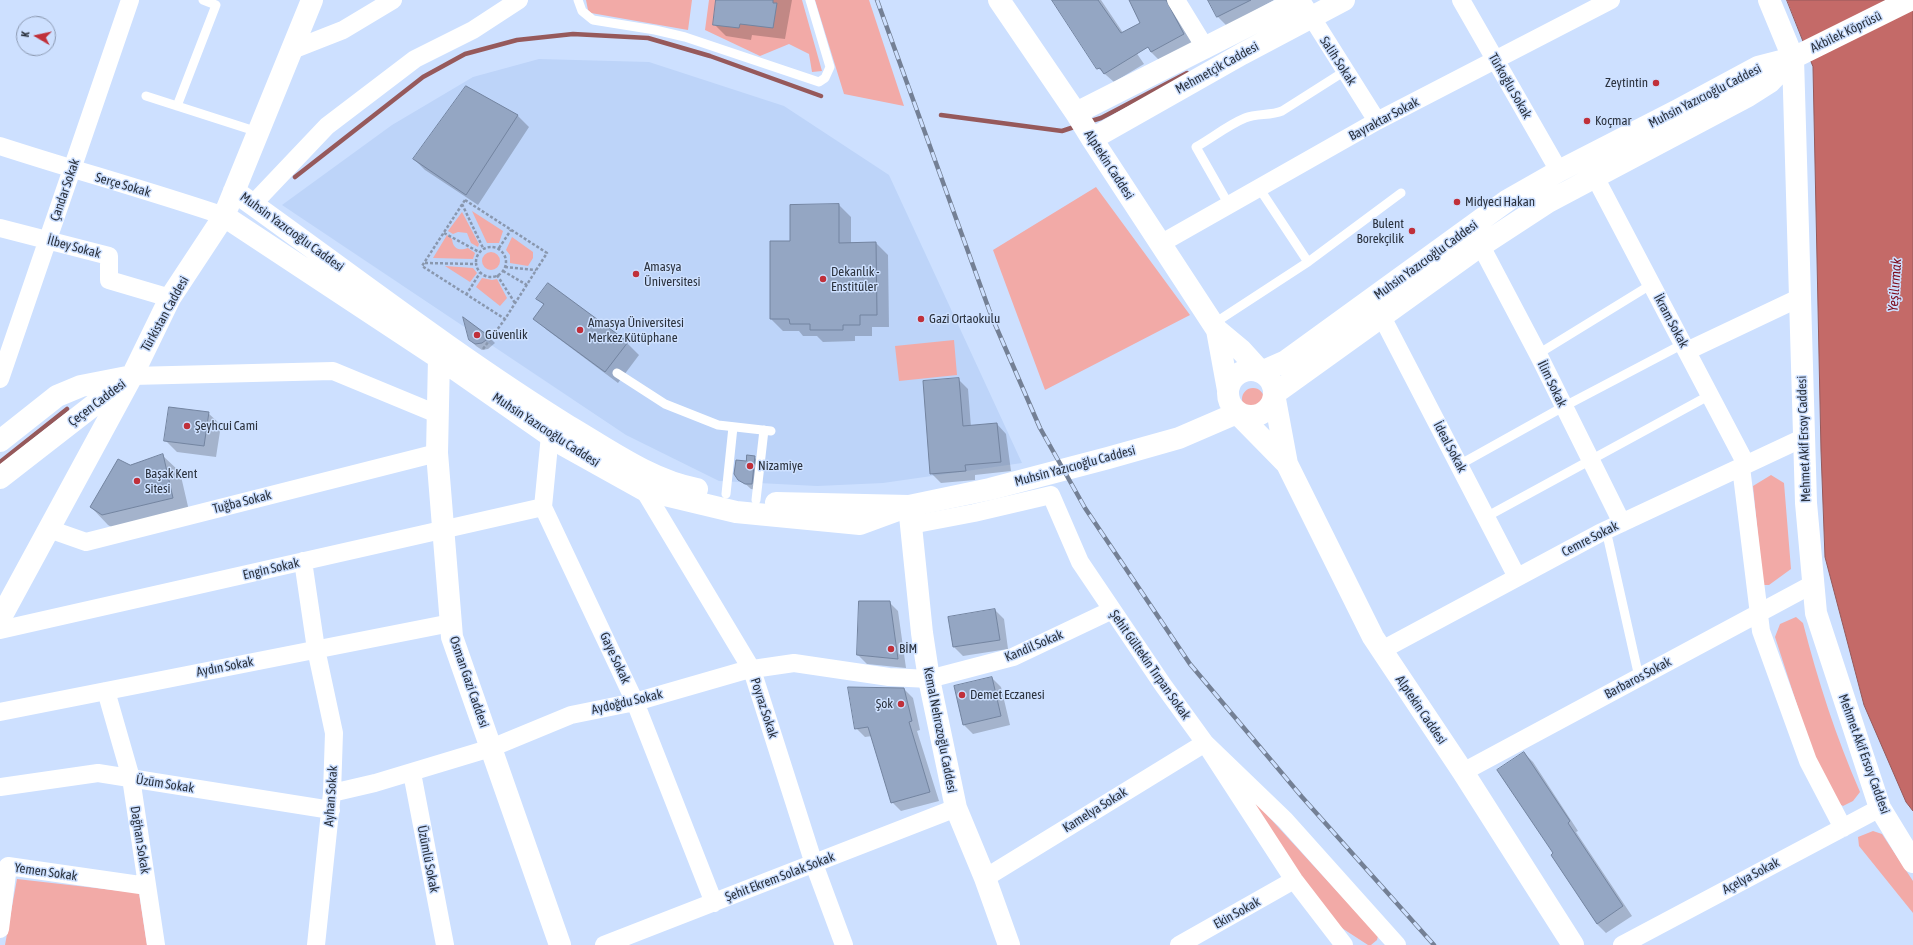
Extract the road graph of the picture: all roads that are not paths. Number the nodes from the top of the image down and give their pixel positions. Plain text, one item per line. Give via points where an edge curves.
1 (130, 0) edge
2 (203, 0) edge
3 (312, 0) edge
4 (393, 0) edge
5 (519, 0) edge
6 (578, 0) edge
7 (810, 0) edge
8 (999, 0) edge
9 (1176, 0) edge
10 (1344, 0) edge
11 (1462, 0) edge
12 (1611, 0) edge
13 (1769, 0) edge
14 (1910, 0) edge
15 (1303, 6) edge
16 (1206, 49) junction
17 (292, 50) junction
18 (1798, 56) junction
19 (1495, 60) junction
20 (1345, 71) junction
21 (146, 96) dead end
22 (177, 106) junction
23 (1076, 113) junction
24 (1377, 121) junction
25 (258, 132) junction
26 (1092, 139) junction
27 (0, 146) edge
28 (72, 170) junction
29 (1559, 171) junction
30 (1595, 177) junction
31 (1259, 188) junction
32 (234, 191) junction
33 (1401, 193) dead end
34 (253, 204) junction
35 (1229, 205) junction
36 (224, 216) junction
37 (0, 228) edge
38 (48, 240) junction
39 (1160, 244) junction
40 (1481, 246) junction
41 (1308, 262) junction
42 (1652, 284) junction
43 (170, 298) junction
44 (1799, 298) junction
45 (1382, 317) junction
46 (1215, 327) junction
47 (1685, 348) junction
48 (1538, 354) junction
49 (438, 358) junction
50 (1261, 372) junction
51 (617, 374) dead end
52 (132, 376) junction
53 (0, 380) edge
54 (1228, 390) junction
55 (1274, 394) junction
56 (1710, 395) junction
57 (1563, 407) junction
58 (1237, 413) junction
59 (437, 414) junction
60 (733, 427) junction
61 (550, 435) junction
62 (1803, 438) junction
63 (0, 441) edge
64 (437, 453) junction
65 (1590, 460) junction
66 (1287, 464) junction
67 (1459, 465) junction
68 (1744, 466) junction
69 (0, 478) edge
70 (644, 490) junction
71 (726, 494) junction
72 (756, 500) junction
73 (543, 507) junction
74 (910, 515) junction
75 (1486, 517) junction
76 (1614, 526) junction
77 (49, 528) junction
78 (442, 530) junction
79 (303, 562) junction
80 (1517, 577) junction
81 (1813, 584) junction
82 (1112, 610) junction
83 (1759, 613) junction
84 (0, 619) edge
85 (451, 623) junction
86 (0, 630) edge
87 (316, 649) junction
88 (1382, 650) junction
89 (752, 670) junction
90 (1639, 677) junction
91 (929, 679) junction
92 (106, 691) junction
93 (635, 702) junction
94 (0, 712) edge
95 (1205, 743) junction
96 (491, 748) junction
97 (1463, 772) junction
98 (412, 773) junction
99 (131, 778) junction
100 (0, 787) edge
101 (332, 802) junction
102 (956, 808) junction
103 (1880, 808) junction
104 (1843, 828) junction
105 (1913, 862) edge
106 (814, 864) junction
107 (985, 878) junction
108 (1294, 880) junction
109 (147, 886) junction
110 (714, 903) junction
111 (0, 929) edge
112 (1395, 944) edge
113 (156, 945) edge
114 (316, 945) edge
115 (445, 945) edge
116 (560, 945) edge
117 (604, 945) edge
118 (844, 945) edge
119 (1009, 945) edge
120 (1179, 945) edge
121 (1344, 945) edge
122 (1574, 945) edge
123 (1622, 945) edge

1 - 28 street, Çandar Sokak
2 - 22 lane via 216,5
3 - 17 street, Türkistan Caddesi
4 - 17 street via 343,30
5 - 34 street via 473,30 408,64 327,126
6 - 7 lane via 582,11 593,20 685,37 818,82 825,78 830,67
8 - 23 street, Alptekin Caddesi
9 - 16 street
10 - 15 street, Mehmetçik Caddesi
11 - 19 street, Türkoğlu Sokak
12 - 19 street, Bayraktar Sokak
13 - 18 street, Mehmet Akif Ersoy Caddesi
14 - 18 street, Akbilek Köprüsü
15 - 16 street, Mehmetçik Caddesi
15 - 20 street, Salih Sokak
15 - 26 street, Mehmetçik Caddesi via 1242,54
16 - 23 street, Mehmetçik Caddesi
17 - 25 street, Türkistan Caddesi
18 - 29 street, Muhsin Yazıcıoğlu Caddesi via 1758,67
18 - 30 street, Muhsin Yazıcıoğlu Caddesi via 1770,82 1748,96
18 - 44 street, Mehmet Akif Ersoy Caddesi
19 - 24 street, Bayraktar Sokak
19 - 29 street, Türkoğlu Sokak
20 - 24 street, Salih Sokak
20 - 35 lane via 1282,111 1244,118 1196,147
21 - 22 lane
22 - 25 lane
23 - 26 street, Alptekin Caddesi
24 - 31 street, Bayraktar Sokak
25 - 32 street, Türkistan Caddesi
26 - 39 street, Alptekin Caddesi
27 - 28 street, Serçe Sokak
28 - 36 street, Serçe Sokak via 165,196
28 - 38 street, Çandar Sokak
29 - 50 street, Muhsin Yazıcıoğlu Caddesi via 1508,200 1286,361
30 - 40 street, Muhsin Yazıcıoğlu Caddesi via 1548,202
30 - 42 street, İkram Sokak
31 - 35 street, Bayraktar Sokak
31 - 41 lane
32 - 34 street, Muhsin Yazıcıoğlu Caddesi
32 - 36 street, Türkistan Caddesi
33 - 41 lane
34 - 71 street, Muhsin Yazıcıoğlu Caddesi via 473,362 540,408 640,470 692,488
35 - 39 street, Bayraktar Sokak
36 - 43 street, Türkistan Caddesi
36 - 49 street, Muhsin Yazıcıoğlu Caddesi
37 - 38 street, İlbey Sokak
38 - 43 street, İlbey Sokak via 109,256 109,280
38 - 53 street, Çandar Sokak
39 - 46 street, Alptekin Caddesi
40 - 45 street, Muhsin Yazıcıoğlu Caddesi
40 - 48 street, İlim Sokak
41 - 46 lane
42 - 47 street, İkram Sokak
42 - 48 lane
43 - 52 street, Türkistan Caddesi
44 - 47 street
44 - 62 street, Mehmet Akif Ersoy Caddesi
45 - 55 street, Muhsin Yazıcıoğlu Caddesi
45 - 67 street, İdeal Sokak
46 - 50 street
46 - 54 street
47 - 56 street, İkram Sokak
47 - 57 lane
48 - 57 street, İlim Sokak
49 - 59 street, Osman Gazi Caddesi
49 - 61 street, Muhsin Yazıcıoğlu Caddesi
50 - 54 street via 1247,370 1240,373 1230,383
50 - 55 street via 1271,381
51 - 60 lane via 665,404 718,426
52 - 59 street via 333,371
52 - 63 street, Çeçen Caddesi via 81,386 57,396
52 - 69 street, Çeçen Caddesi
52 - 77 street, Türkistan Caddesi
54 - 58 street via 1230,404
55 - 58 street via 1263,413 1248,416
55 - 66 street
56 - 65 lane
56 - 68 street, İkram Sokak
57 - 65 street, İlim Sokak
57 - 67 lane
58 - 66 street
58 - 74 street, Muhsin Yazıcıoğlu Caddesi via 1179,438 990,489
59 - 64 street, Osman Gazi Caddesi
60 - 71 lane
60 - 72 lane via 768,431
61 - 70 street, Muhsin Yazıcıoğlu Caddesi
61 - 73 street
62 - 68 street, Cemre Sokak
62 - 81 street, Mehmet Akif Ersoy Caddesi
64 - 77 street, Tuğba Sokak via 86,542
64 - 78 street, Osman Gazi Caddesi
65 - 75 lane
65 - 76 street, İlim Sokak
66 - 88 street, Alptekin Caddesi via 1373,637
67 - 75 street, İdeal Sokak
68 - 76 street, Cemre Sokak
68 - 83 street
70 - 74 street, Muhsin Yazıcıoğlu Caddesi via 736,512 860,524
70 - 89 street, Poyraz Sokak
71 - 72 street, Muhsin Yazıcıoğlu Caddesi
72 - 74 street, Muhsin Yazıcıoğlu Caddesi
73 - 78 street, Engin Sokak
73 - 93 street, Gaye Sokak
74 - 82 street, Şehit Gültekin Tırpan Sokak via 974,513 1051,495 1080,562
74 - 91 street, Kemal Nehrozoğlu Caddesi
75 - 80 street, İdeal Sokak
76 - 80 street, Cemre Sokak
76 - 90 lane
77 - 84 street, Türkistan Caddesi
78 - 79 street, Engin Sokak
78 - 85 street, Osman Gazi Caddesi
79 - 86 street, Engin Sokak
79 - 87 street, Ayhan Sokak
80 - 88 street, Cemre Sokak
81 - 83 street, Barbaros Sokak
81 - 103 street, Mehmet Akif Ersoy Caddesi via 1816,613
82 - 91 street, Kandil Sokak via 1013,658
82 - 95 street, Şehit Gültekin Tırpan Sokak
83 - 90 street, Barbaros Sokak
83 - 104 street via 1761,631 1808,761
85 - 87 street, Aydın Sokak
85 - 96 street, Osman Gazi Caddesi via 452,637
87 - 92 street, Aydın Sokak
87 - 101 street, Ayhan Sokak via 334,733
88 - 97 street, Alptekin Caddesi
89 - 91 street, Aydoğdu Sokak via 794,663 889,677
89 - 93 street, Aydoğdu Sokak
89 - 106 street, Poyraz Sokak
90 - 97 street, Barbaros Sokak
91 - 102 street, Kemal Nehrozoğlu Caddesi
92 - 94 street, Aydın Sokak
92 - 99 street, Dağhan Sokak
93 - 96 street, Aydoğdu Sokak via 571,715
93 - 110 street, Gaye Sokak
95 - 107 street, Kamelya Sokak
95 - 108 street, Şehit Gültekin Tırpan Sokak
95 - 112 street via 1285,820
96 - 98 street, Aydoğdu Sokak
96 - 116 street, Osman Gazi Caddesi
97 - 122 street, Alptekin Caddesi
98 - 101 street, Aydoğdu Sokak
98 - 115 street, Üzümlü Sokak
99 - 100 street, Üzüm Sokak via 98,773
99 - 101 street, Üzüm Sokak
99 - 109 street, Dağhan Sokak
101 - 114 street, Ayhan Sokak
102 - 106 street, Şehit Ekrem Solak Sokak
102 - 107 street, Kemal Nehrozoğlu Caddesi
103 - 104 street, Açelya Sokak
103 - 105 street, Mehmet Akif Ersoy Caddesi
104 - 123 street, Açelya Sokak
106 - 110 street, Şehit Ekrem Solak Sokak
106 - 118 street, Poyraz Sokak
107 - 119 street, Kemal Nehrozoğlu Caddesi
108 - 120 street, Ekin Sokak
108 - 121 street, Şehit Gültekin Tırpan Sokak
109 - 111 street, Yemen Sokak via 8,866
109 - 113 street, Dağhan Sokak
110 - 117 street, Şehit Ekrem Solak Sokak

